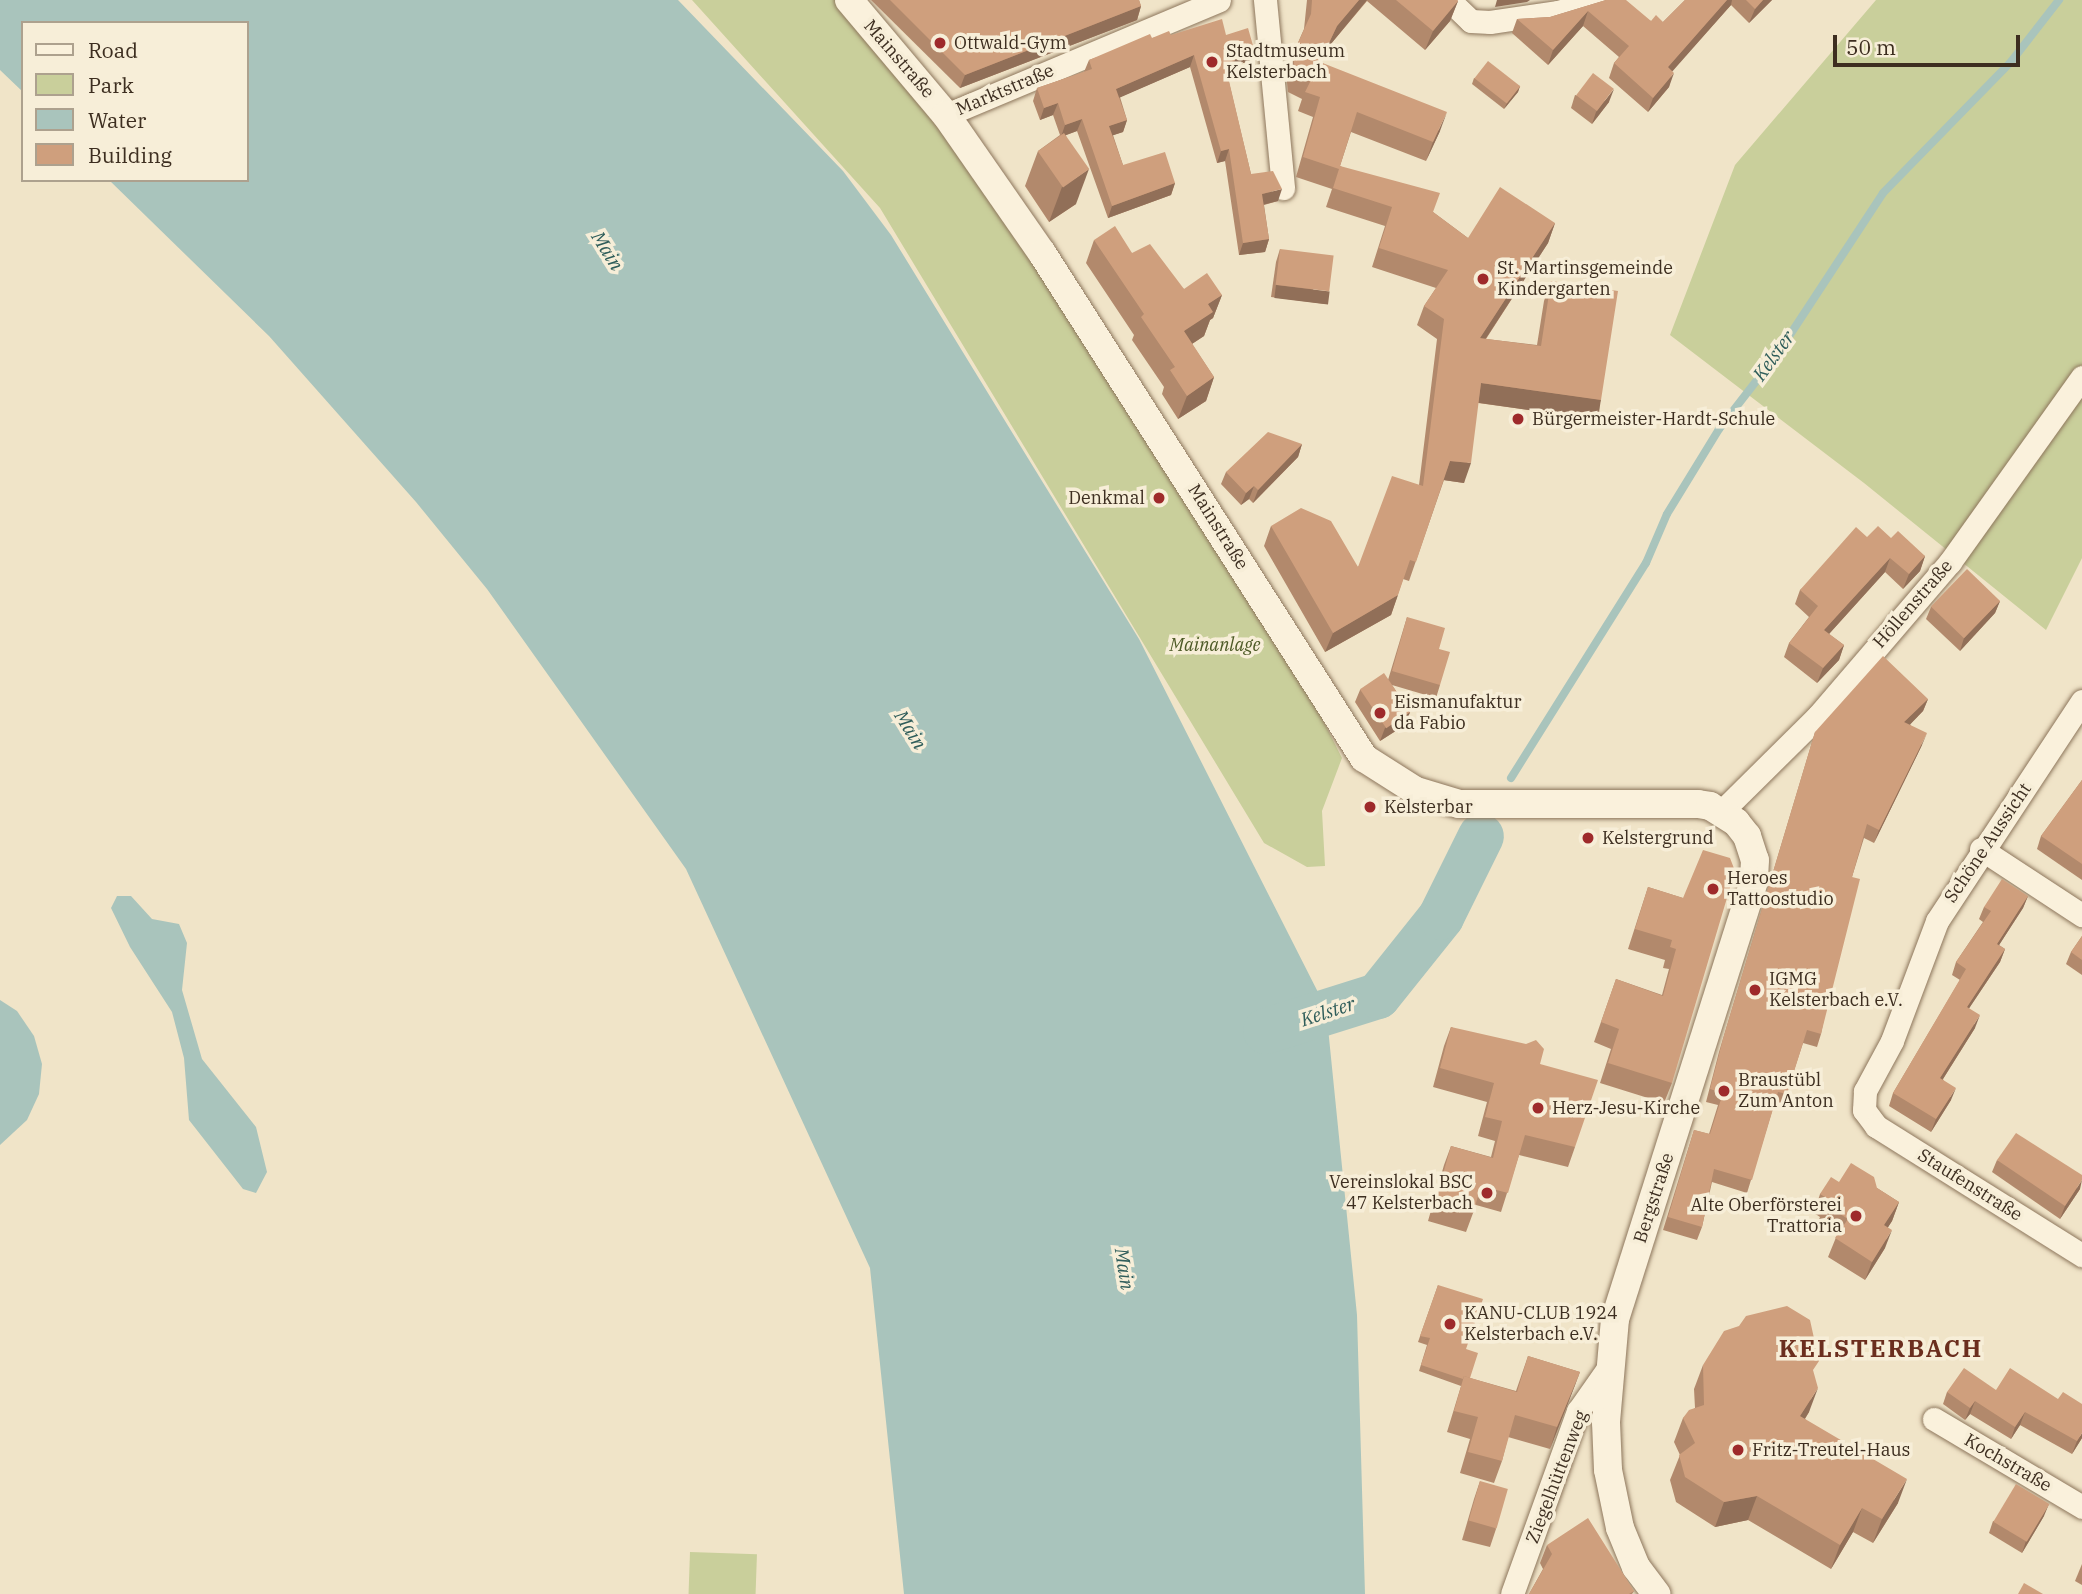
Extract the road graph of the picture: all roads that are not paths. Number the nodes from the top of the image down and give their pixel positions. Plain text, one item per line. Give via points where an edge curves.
1 (849, 0) edge
2 (1219, 0) edge
3 (1265, 0) edge
4 (1449, 0) edge
5 (1598, 0) edge
6 (946, 115) junction
7 (1283, 188) edge
8 (2082, 377) edge
9 (2082, 701) edge
10 (1721, 812) junction
11 (1981, 849) junction
12 (2082, 915) edge
13 (1864, 1110) joint
14 (2082, 1255) edge
15 (1611, 1364) junction
16 (1934, 1419) dead end
17 (2082, 1507) edge
18 (1512, 1594) edge
19 (1656, 1594) edge

1 - 6 street, Mainstraße
2 - 6 street, Marktstraße
3 - 7 street
4 - 5 street via 1471,21 1490,22
6 - 10 street, Mainstraße via 1050,265 1364,758 1416,791 1459,804 1617,801 1698,804
8 - 10 street, Höllenstraße via 1950,562 1818,716
9 - 11 street, Schöne Aussicht
10 - 15 street, Bergstraße via 1747,836 1755,860 1754,881 1615,1319
11 - 12 street
11 - 13 street, Schöne Aussicht via 1937,921 1892,1041 1865,1091
13 - 14 street, Staufenstraße via 1876,1126
15 - 18 street, Ziegelhüttenweg via 1578,1411
15 - 19 street, Bergstraße via 1606,1422 1614,1504 1636,1567
16 - 17 street, Kochstraße

